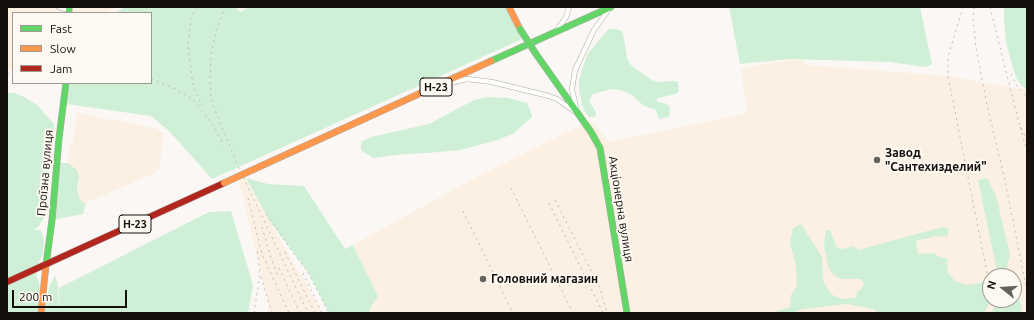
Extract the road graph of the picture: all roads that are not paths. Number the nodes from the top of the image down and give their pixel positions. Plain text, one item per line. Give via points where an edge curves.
1 (60, 7) edge
2 (509, 7) edge
3 (569, 7) edge
4 (610, 7) edge
5 (69, 10) edge
6 (553, 33) junction
7 (66, 84) edge
8 (435, 87) junction
9 (578, 115) junction
10 (46, 264) junction
11 (7, 282) edge
12 (41, 313) edge
13 (627, 313) edge

1 - 5 street
2 - 9 main road, Акціонерна вулиця, bridge via 520,29
3 - 6 street via 564,22
4 - 6 main road, Н-23
4 - 9 street via 594,30 575,70 572,89
6 - 8 main road, Н-23
7 - 10 main road, Проїзна вулиця
8 - 9 street via 460,80 492,82 549,96 564,103
8 - 10 main road, Н-23, bridge
9 - 13 main road, Акціонерна вулиця via 600,148
10 - 11 main road
10 - 12 main road, Проїзна вулиця

